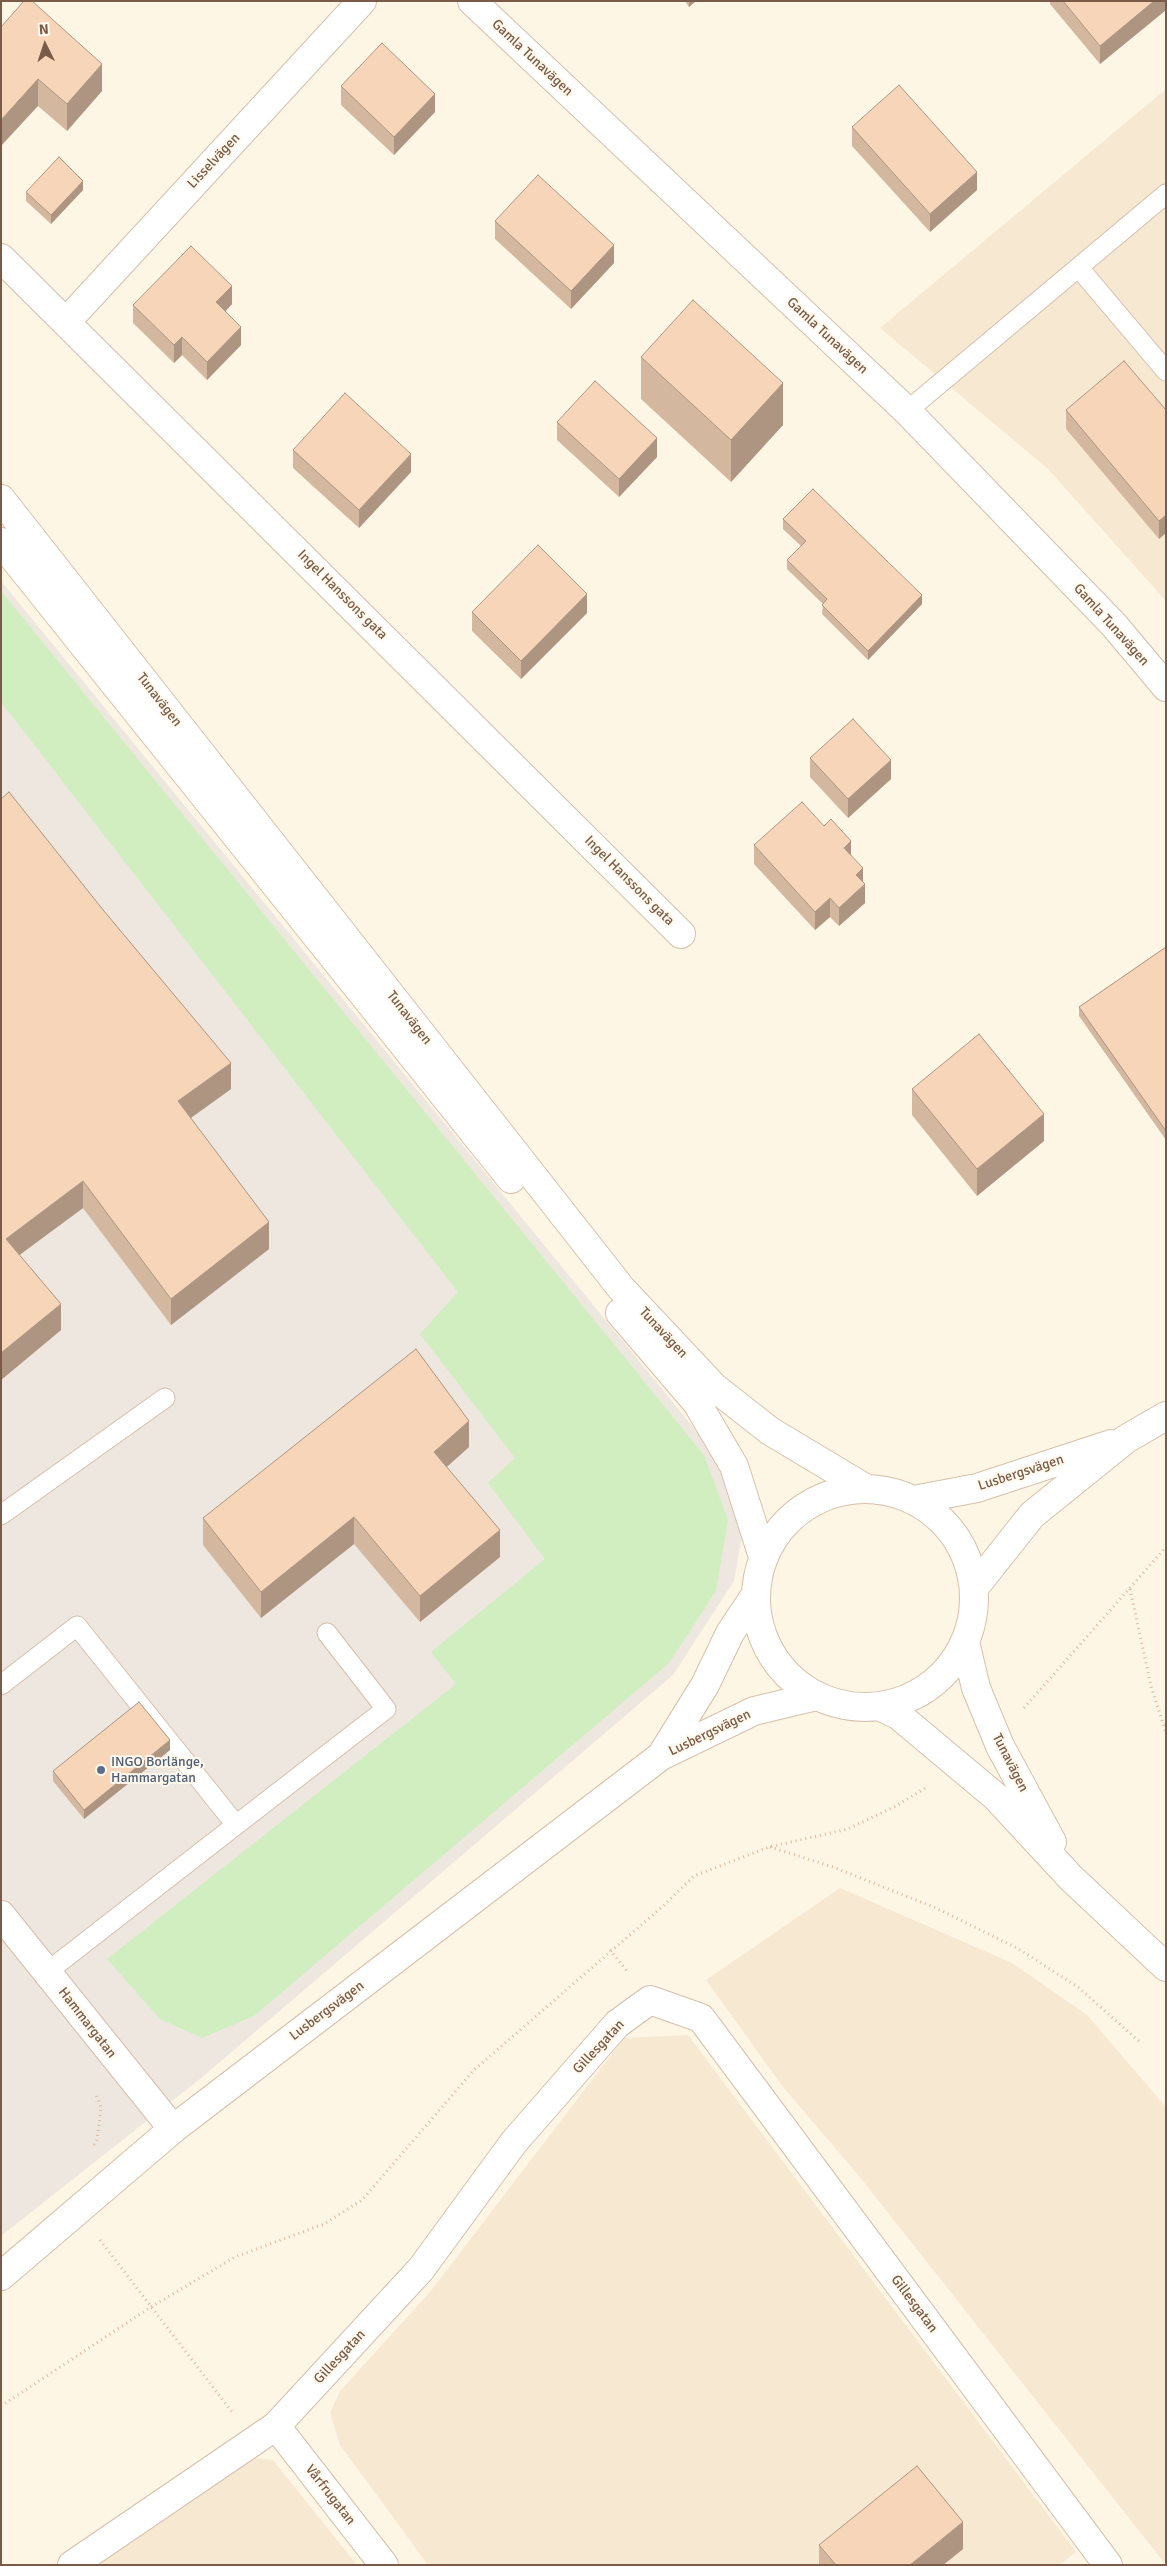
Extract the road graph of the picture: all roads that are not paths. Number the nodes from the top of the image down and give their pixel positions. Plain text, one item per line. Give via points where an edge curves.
1 (362, 1) edge
2 (472, 1) edge
3 (1166, 194) edge
4 (1, 258) edge
5 (1080, 268) junction
6 (67, 321) junction
7 (1166, 371) edge
8 (907, 411) junction
9 (1, 499) edge
10 (1, 542) edge
11 (1166, 687) edge
12 (681, 934) dead end
13 (165, 1398) dead end
14 (1166, 1416) edge
15 (1126, 1439) junction
16 (865, 1488) junction
17 (914, 1500) junction
18 (1, 1515) edge
19 (764, 1557) junction
20 (974, 1588) junction
21 (756, 1594) junction
22 (327, 1633) dead end
23 (965, 1642) junction
24 (1, 1685) edge
25 (817, 1696) junction
26 (880, 1706) junction
27 (661, 1756) junction
28 (236, 1825) junction
29 (1071, 1878) junction
30 (1, 1915) edge
31 (1166, 1967) edge
32 (47, 1972) junction
33 (173, 2129) junction
34 (1, 2276) edge
35 (276, 2426) junction
36 (72, 2565) edge
37 (384, 2565) edge
38 (1108, 2565) edge

1 - 6 street, Lisselvägen
2 - 8 street, Gamla Tunavägen
3 - 5 lane
4 - 6 street, Ingel Hanssons gata
5 - 7 lane
5 - 8 lane
6 - 12 street, Ingel Hanssons gata
8 - 11 street, Gamla Tunavägen via 1114,625
9 - 16 street, Tunavägen via 621,1288 714,1387 770,1430
10 - 19 street, Tunavägen via 588,1276 697,1403 734,1466
13 - 18 lane
14 - 15 street, Lusbergsvägen
15 - 17 street, Lusbergsvägen via 977,1488
15 - 20 street, Lusbergsvägen via 1032,1515
16 - 17 street
16 - 19 street via 832,1493 804,1507 780,1529
17 - 20 street via 944,1522 965,1552
19 - 21 street
20 - 23 street via 974,1612
21 - 25 street via 764,1639 777,1662 795,1681
21 - 27 street, Lusbergsvägen via 730,1633 705,1685
22 - 28 lane via 386,1708
23 - 26 street via 954,1662 933,1683 908,1698
23 - 29 street, Tunavägen via 976,1688 1000,1746
24 - 28 lane via 77,1626
25 - 26 street via 847,1706
25 - 27 street, Lusbergsvägen via 754,1711
26 - 29 street, Tunavägen via 898,1715 996,1796
27 - 33 street, Lusbergsvägen
28 - 32 lane
29 - 31 street, Tunavägen
30 - 32 street, Hammargatan
32 - 33 street, Hammargatan
33 - 34 street, Lusbergsvägen
35 - 36 street, Gillesgatan
35 - 37 street, Vårfrugatan
35 - 38 street, Gillesgatan via 421,2269 514,2142 611,2031 650,2000 700,2018

